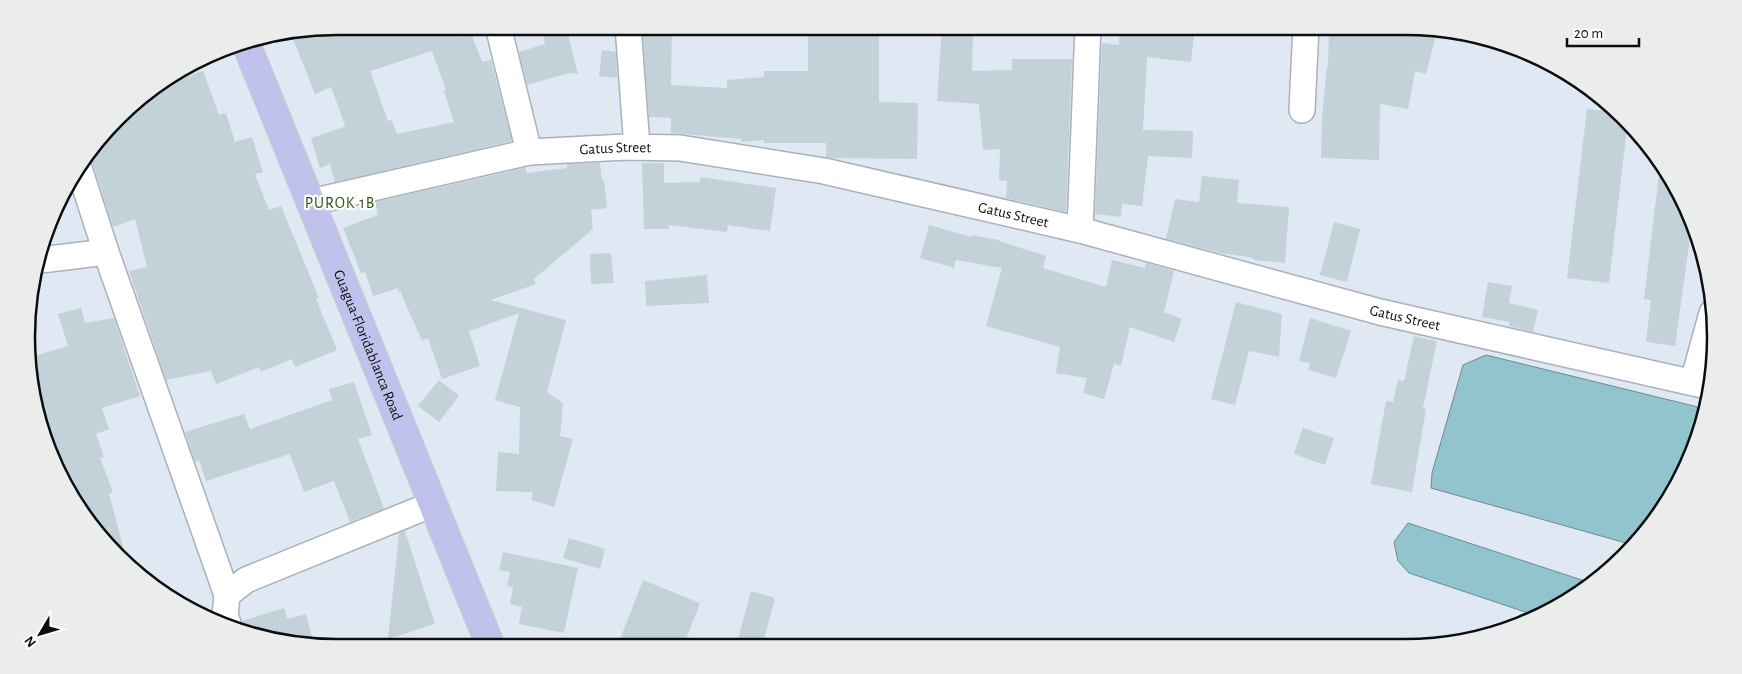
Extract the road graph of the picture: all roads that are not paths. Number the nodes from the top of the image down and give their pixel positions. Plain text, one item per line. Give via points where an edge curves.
1 (500, 35) edge
2 (629, 35) edge
3 (1088, 35) edge
4 (1306, 35) edge
5 (248, 49) edge
6 (1302, 110) dead end
7 (637, 147) junction
8 (529, 152) junction
9 (82, 176) edge
10 (311, 202) junction
11 (1080, 230) junction
12 (106, 252) junction
13 (45, 260) edge
14 (1707, 345) edge
15 (1700, 384) edge
16 (433, 504) junction
17 (227, 595) junction
18 (225, 618) edge
19 (488, 639) edge

1 - 8 street
2 - 7 street
3 - 11 street
4 - 6 street
5 - 10 main road, Guagua-Floridablanca Road
7 - 8 street, Gatus Street
7 - 11 street, Gatus Street via 680,148 824,171
8 - 10 street, Gatus Street
9 - 12 street
10 - 16 main road, Guagua-Floridablanca Road
11 - 15 street, Gatus Street via 1380,312
12 - 13 street
12 - 17 street
14 - 15 street
16 - 17 street via 246,580
16 - 19 main road, Guagua-Floridablanca Road
17 - 18 street

